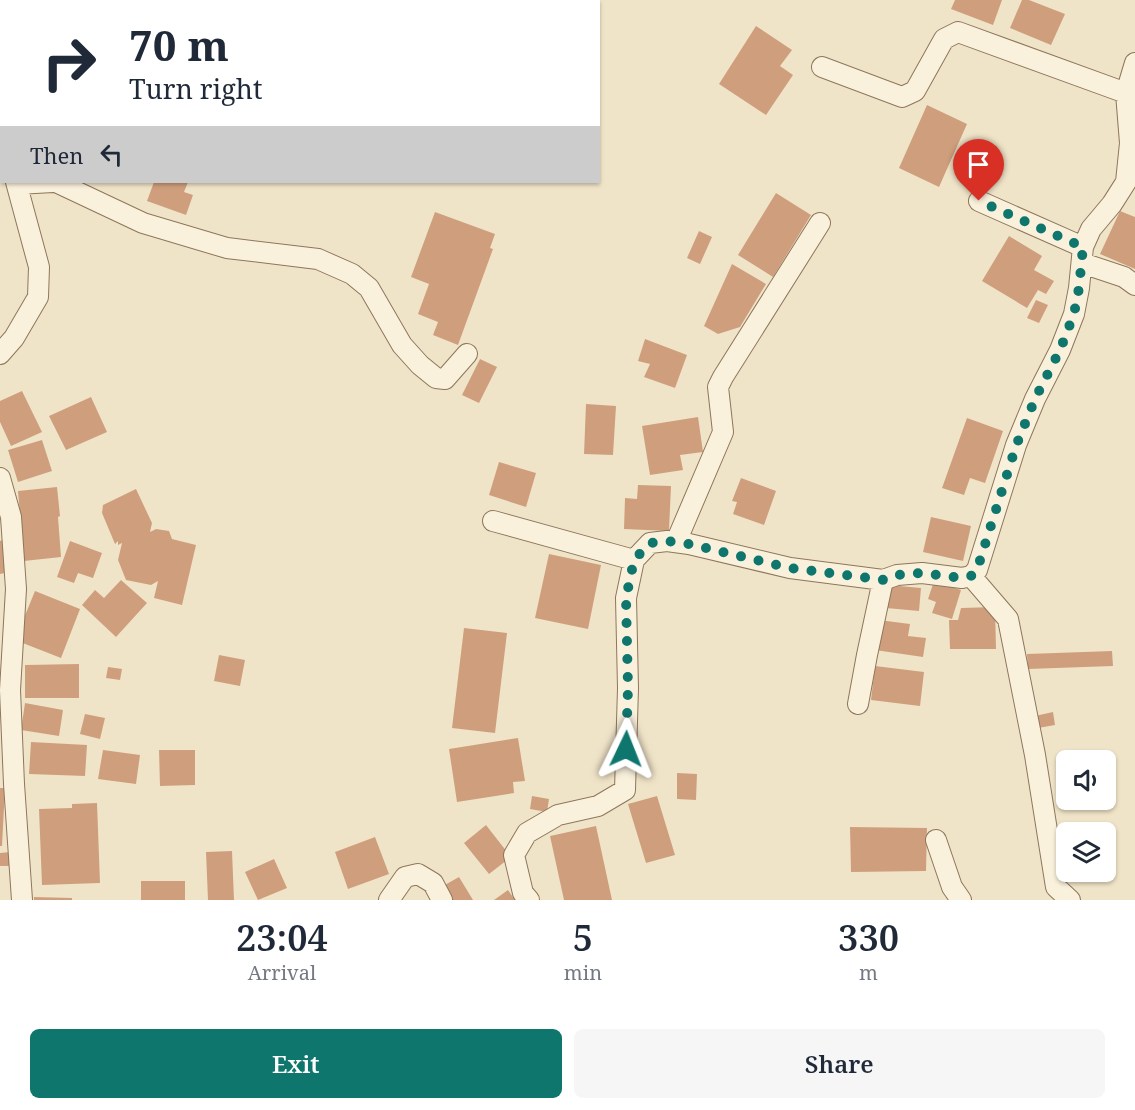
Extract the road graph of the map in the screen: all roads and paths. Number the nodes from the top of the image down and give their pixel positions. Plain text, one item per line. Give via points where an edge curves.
1 (1135, 63) edge
2 (822, 67) dead end
3 (1126, 93) junction
4 (16, 183) edge
5 (56, 183) edge
6 (979, 201) dead end
7 (820, 223) dead end
8 (1082, 255) junction
9 (1135, 285) edge
10 (0, 354) edge
11 (467, 354) dead end
12 (0, 478) edge
13 (493, 521) dead end
14 (676, 542) junction
15 (634, 560) junction
16 (971, 576) junction
17 (884, 580) junction
18 (858, 704) dead end
19 (936, 840) dead end
20 (22, 900) edge
21 (389, 900) edge
22 (442, 900) edge
23 (529, 900) edge
24 (961, 900) edge
25 (1070, 900) edge

1 - 3 street
2 - 3 street via 902,97 915,91 944,39 958,32
3 - 8 street via 1130,143 1126,182 1091,229
4 - 10 street via 39,267 38,297
5 - 11 street via 143,223 227,248 318,259 352,274 369,288 402,345 436,378 445,379
6 - 8 street
7 - 14 street via 718,387 723,432
8 - 9 street
8 - 16 street via 1074,314 1016,446 977,570
12 - 20 street via 10,517 16,589 10,690
13 - 15 street
14 - 15 street via 650,543
14 - 17 street via 790,568
15 - 23 street via 626,598 625,790 598,806 558,815 527,833 514,855 523,893
16 - 17 street via 922,573
16 - 25 street via 1008,619 1056,887
17 - 18 street
19 - 24 street via 952,887
21 - 22 street via 405,877 418,874 433,883

